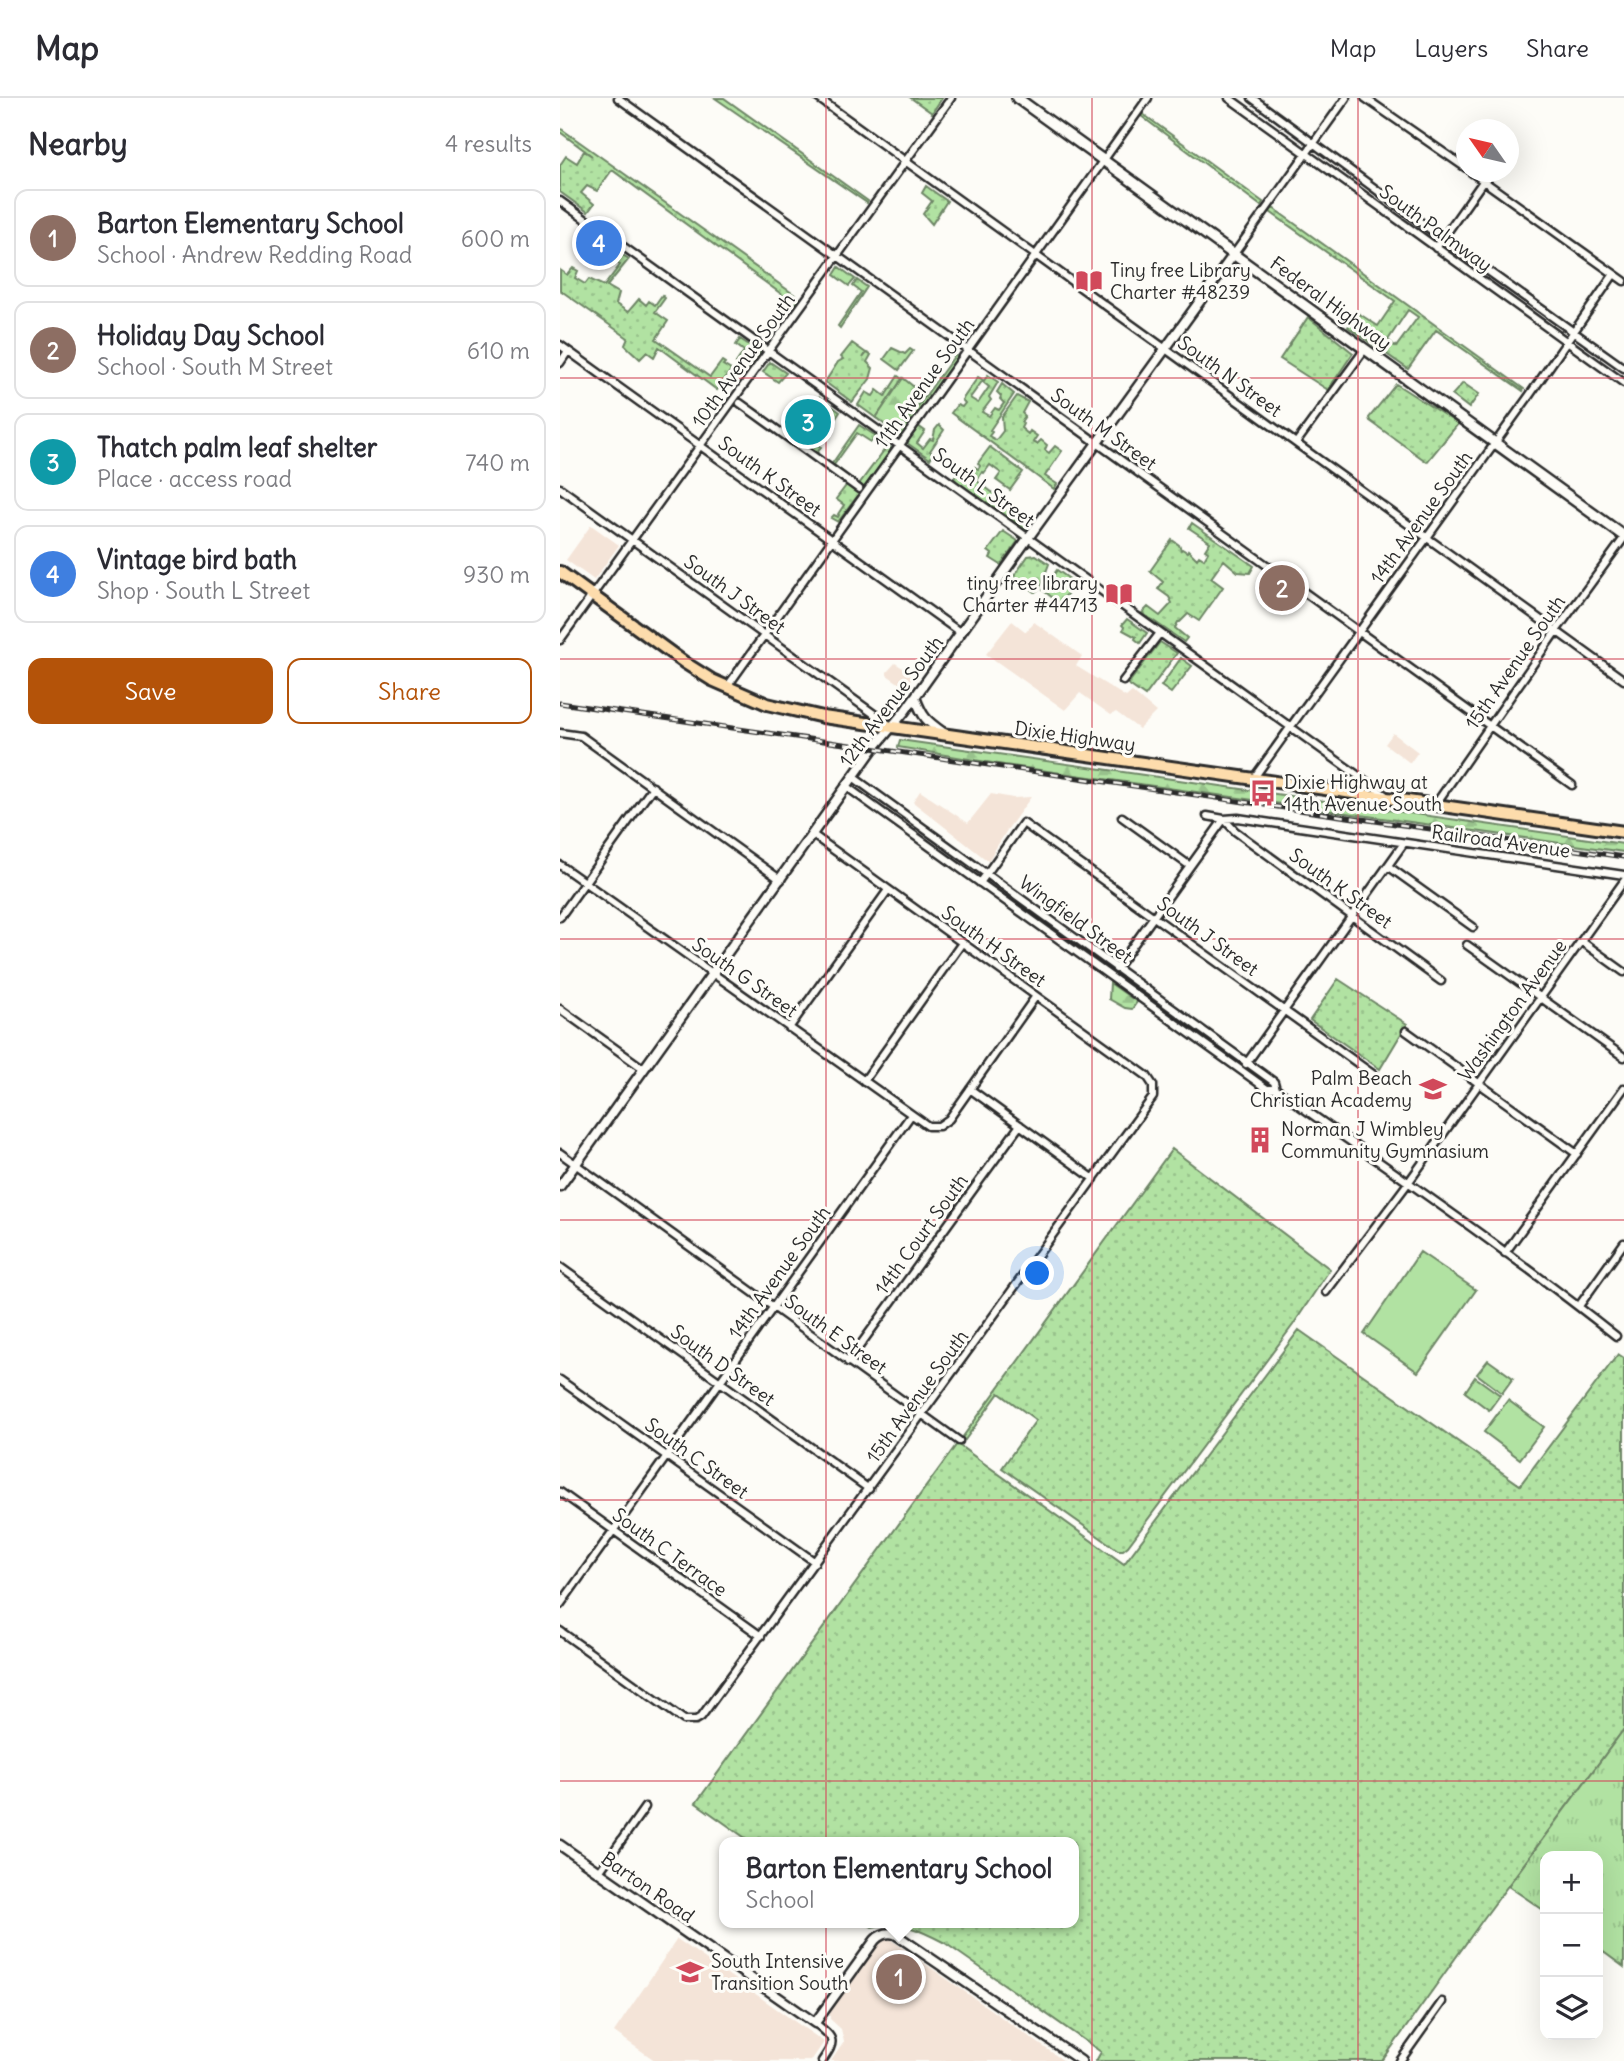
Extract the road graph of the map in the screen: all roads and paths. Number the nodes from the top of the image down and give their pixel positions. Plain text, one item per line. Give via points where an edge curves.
1 (618, 98) edge
2 (818, 98) edge
3 (951, 98) edge
4 (1017, 98) edge
5 (1148, 98) edge
6 (1229, 98) edge
7 (1252, 98) edge
8 (1346, 98) edge
9 (1365, 98) edge
10 (1314, 143) junction
11 (1306, 153) junction
12 (1104, 161) junction
13 (1456, 161) edge
14 (906, 162) junction
15 (1483, 182) edge
16 (1487, 182) edge
17 (560, 201) edge
18 (1442, 238) junction
19 (1436, 248) junction
20 (1234, 254) junction
21 (837, 256) junction
22 (1036, 256) junction
23 (1614, 274) junction
24 (1624, 281) edge
25 (1574, 332) junction
26 (1567, 341) junction
27 (560, 345) edge
28 (1165, 349) junction
29 (1365, 349) junction
30 (968, 350) junction
31 (568, 351) junction
32 (769, 351) junction
33 (560, 362) edge
34 (1624, 368) edge
35 (1624, 383) edge
36 (740, 403) dead end
37 (1097, 443) junction
38 (1296, 443) junction
39 (1494, 443) junction
40 (899, 445) junction
41 (701, 446) junction
42 (560, 488) edge
43 (859, 489) dead end
44 (1426, 537) junction
45 (1624, 537) edge
46 (1028, 538) junction
47 (633, 540) junction
48 (831, 540) junction
49 (560, 572) edge
50 (592, 595) junction
51 (1556, 631) junction
52 (1358, 632) junction
53 (961, 633) junction
54 (1160, 633) junction
55 (764, 634) junction
56 (560, 640) edge
57 (1624, 680) edge
58 (1123, 681) dead end
59 (726, 687) junction
60 (915, 697) junction
61 (1490, 726) junction
62 (892, 727) junction
63 (1290, 727) junction
64 (560, 733) edge
65 (944, 734) junction
66 (853, 777) junction
67 (1253, 779) junction
68 (1572, 785) dead end
69 (653, 787) junction
70 (847, 787) junction
71 (1389, 798) junction
72 (1434, 806) junction
73 (1208, 816) dead end
74 (1122, 817) dead end
75 (1224, 819) junction
76 (1624, 832) edge
77 (813, 835) junction
78 (1404, 843) junction
79 (560, 865) edge
80 (1190, 866) junction
81 (1388, 866) junction
82 (987, 874) junction
83 (1624, 875) edge
84 (781, 880) junction
85 (1624, 881) edge
86 (584, 882) junction
87 (981, 883) junction
88 (888, 890) junction
89 (1020, 898) junction
90 (1014, 907) junction
91 (1352, 916) junction
92 (560, 917) edge
93 (1154, 917) junction
94 (1473, 927) dead end
95 (1581, 941) junction
96 (962, 943) junction
97 (1468, 945) dead end
98 (1117, 968) junction
99 (1624, 972) edge
100 (712, 975) junction
101 (1111, 977) junction
102 (1441, 981) dead end
103 (1036, 996) junction
104 (1541, 998) junction
105 (560, 1009) edge
106 (1284, 1011) junction
107 (789, 1028) junction
108 (1406, 1031) dead end
109 (1624, 1058) edge
110 (1247, 1062) junction
111 (644, 1069) junction
112 (1241, 1070) junction
113 (1374, 1075) dead end
114 (864, 1081) junction
115 (1479, 1084) junction
116 (1153, 1085) joint
117 (1624, 1088) edge
118 (970, 1089) junction
119 (1276, 1089) junction
120 (911, 1115) junction
121 (1020, 1125) junction
122 (560, 1153) edge
123 (1577, 1154) junction
124 (576, 1164) junction
125 (1094, 1179) junction
126 (1408, 1183) junction
127 (560, 1186) edge
128 (1624, 1243) edge
129 (1505, 1253) junction
130 (560, 1268) edge
131 (1326, 1292) dead end
132 (1579, 1306) junction
133 (773, 1308) junction
134 (1616, 1336) dead end
135 (848, 1362) junction
136 (560, 1380) edge
137 (720, 1382) junction
138 (922, 1415) junction
139 (959, 1441) dead end
140 (667, 1457) junction
141 (869, 1489) junction
142 (560, 1492) edge
143 (614, 1531) junction
144 (815, 1562) junction
145 (560, 1605) edge
146 (560, 1632) edge
147 (761, 1636) junction
148 (645, 1807) dead end
149 (560, 1844) edge
150 (598, 1872) junction
151 (1442, 2002) dead end
152 (815, 2023) junction
153 (822, 2061) edge
154 (1081, 2061) edge
155 (1400, 2061) edge

1 - 21 street, South M Street
2 - 14 street, South N Street
3 - 14 street, 10th Avenue South
4 - 12 main road, Federal Highway
5 - 12 street, 11th Avenue South
6 - 11 street, South Palmway
7 - 10 street, South Palmway
8 - 10 street, 12th Avenue South
9 - 13 street
10 - 11 street, 12th Avenue South
10 - 18 street, South Palmway
11 - 19 street, South Palmway
11 - 20 street, 12th Avenue South
12 - 20 main road, Federal Highway
12 - 22 street, 11th Avenue South
14 - 21 street, 10th Avenue South
14 - 22 street, South N Street
15 - 18 street
16 - 23 street
17 - 32 street, South L Street
18 - 19 street
18 - 25 street, South Palmway
19 - 26 street, South Palmway
20 - 28 street, 12th Avenue South
20 - 29 main road, Federal Highway
21 - 30 street, South M Street
21 - 32 street, 10th Avenue South
22 - 28 street, South N Street
22 - 30 street, 11th Avenue South
23 - 24 street
23 - 25 street, 14th Avenue South
25 - 26 street, 14th Avenue South
25 - 34 street, South Palmway
26 - 35 street, South Palmway
26 - 39 street, 14th Avenue South
27 - 31 street, South K Street
28 - 37 street, 12th Avenue South
28 - 38 street, South N Street
29 - 38 street
29 - 39 main road, Federal Highway
30 - 37 street, South M Street
30 - 40 street, 11th Avenue South
31 - 33 street
31 - 41 street, South K Street
32 - 40 street, South L Street
32 - 41 street, 10th Avenue South
36 - 43 street
37 - 46 street, 12th Avenue South
37 - 52 street, South M Street
38 - 44 street, South N Street
39 - 44 street, 14th Avenue South
39 - 45 main road, Federal Highway
40 - 46 street, South L Street
40 - 48 street, 11th Avenue South
41 - 47 street, 10th Avenue South
41 - 48 street, South K Street
42 - 47 street, South J Street
44 - 51 street, South N Street
44 - 52 street, 14th Avenue South
45 - 51 street, 15th Avenue South
46 - 53 street, 12th Avenue South
46 - 54 street, South L Street
47 - 50 street, 10th Avenue South
47 - 55 street, South J Street
48 - 53 street, South K Street
48 - 55 street, 11th Avenue South
49 - 50 main road, Dixie Highway
50 - 56 street, 10th Avenue South
50 - 59 main road, Dixie Highway
51 - 57 street, South N Street
51 - 61 street, 15th Avenue South
52 - 61 street, South M Street
52 - 63 street, 14th Avenue South
53 - 60 street, 12th Avenue South
54 - 58 street
54 - 63 street, South L Street
55 - 59 street, 11th Avenue South
55 - 62 street, South J Street
59 - 62 main road, Dixie Highway via 793,711
60 - 62 street, 12th Avenue South
60 - 65 street via 921,713
61 - 68 street, South M Street
61 - 72 street, 15th Avenue South
62 - 65 main road, Dixie Highway
62 - 66 street, 12th Avenue South
63 - 67 street, 14th Avenue South
63 - 71 street, South L Street
64 - 69 street via 581,736
65 - 67 main road, Dixie Highway
66 - 70 street, 12th Avenue South
66 - 82 street, Wingfield Street
67 - 71 main road, Dixie Highway
69 - 84 street
69 - 86 street
70 - 77 street, 12th Avenue South
70 - 87 street, Wingfield Street
71 - 72 main road, Dixie Highway
72 - 76 main road, Dixie Highway
73 - 75 street, Railroad Avenue
74 - 80 street
75 - 78 street, Railroad Avenue
75 - 80 street
75 - 91 street, South K Street
77 - 84 street, 12th Avenue South
77 - 88 street, South H Street
78 - 81 street
78 - 83 street, Railroad Avenue
79 - 86 street, South G Street
80 - 93 street
81 - 91 street
81 - 94 street
82 - 87 street
82 - 89 street, Wingfield Street
82 - 93 street, South J Street via 1023,823
84 - 100 street, 12th Avenue South
85 - 95 street, Washington Avenue
86 - 92 street
86 - 100 street, South G Street
87 - 90 street, Wingfield Street
88 - 96 street, South H Street
88 - 107 street
89 - 90 street
89 - 98 street, Wingfield Street
90 - 101 street, Wingfield Street
91 - 102 street, South K Street
91 - 106 street
93 - 98 street
93 - 106 street, South J Street
95 - 99 street
95 - 104 street, Washington Avenue
96 - 103 street, South H Street
96 - 114 street
97 - 104 street
98 - 101 street
98 - 110 street, Wingfield Street
100 - 107 street, South G Street
100 - 111 street, 12th Avenue South
101 - 112 street, Wingfield Street
103 - 116 street, South H Street via 1147,1076
103 - 118 street
104 - 109 street
104 - 115 street, Washington Avenue
105 - 111 street
106 - 110 street
106 - 113 street, South J Street
107 - 114 street, South G Street
108 - 115 street
110 - 112 street
110 - 119 street, Wingfield Street via 1274,1082
111 - 124 street, 12th Avenue South
112 - 119 street, Wingfield Street via 1267,1089
114 - 120 street, South G Street
115 - 123 street
115 - 126 street, Washington Avenue
116 - 125 street, 15th Avenue South via 1153,1097
117 - 123 street
118 - 120 street via 939,1126 928,1126
118 - 121 street
119 - 126 street, Wingfield Street
120 - 133 street, 14th Avenue South
121 - 125 street
121 - 135 street, 14th Court South
122 - 124 street, South E Street
123 - 129 street
124 - 127 street, 12th Avenue South
124 - 133 street, South E Street
125 - 138 street, 15th Avenue South
126 - 129 street, Wingfield Street
126 - 131 street, Washington Avenue
128 - 132 street
129 - 132 street, Wingfield Street
130 - 137 street, South D Street
132 - 134 street, Wingfield Street
133 - 135 street, South E Street
133 - 137 street, 14th Avenue South
135 - 138 street, South E Street
136 - 140 street, South C Street
137 - 140 street, 14th Avenue South
137 - 141 street, South D Street
138 - 139 street, South E Street
138 - 141 street, 15th Avenue South
140 - 143 street, 14th Avenue South
140 - 144 street, South C Street
141 - 144 street, 15th Avenue South
142 - 143 street, South C Terrace
143 - 145 street, 14th Avenue South
143 - 147 street, South C Terrace
144 - 147 street, 15th Avenue South
146 - 147 street, 15th Avenue South via 684,1720 696,1720 705,1713
148 - 150 street
149 - 150 street, Barton Road
150 - 152 street, Barton Road
151 - 155 street
152 - 153 street, Barton Road via 833,2042
152 - 154 street via 875,1940 890,1933

